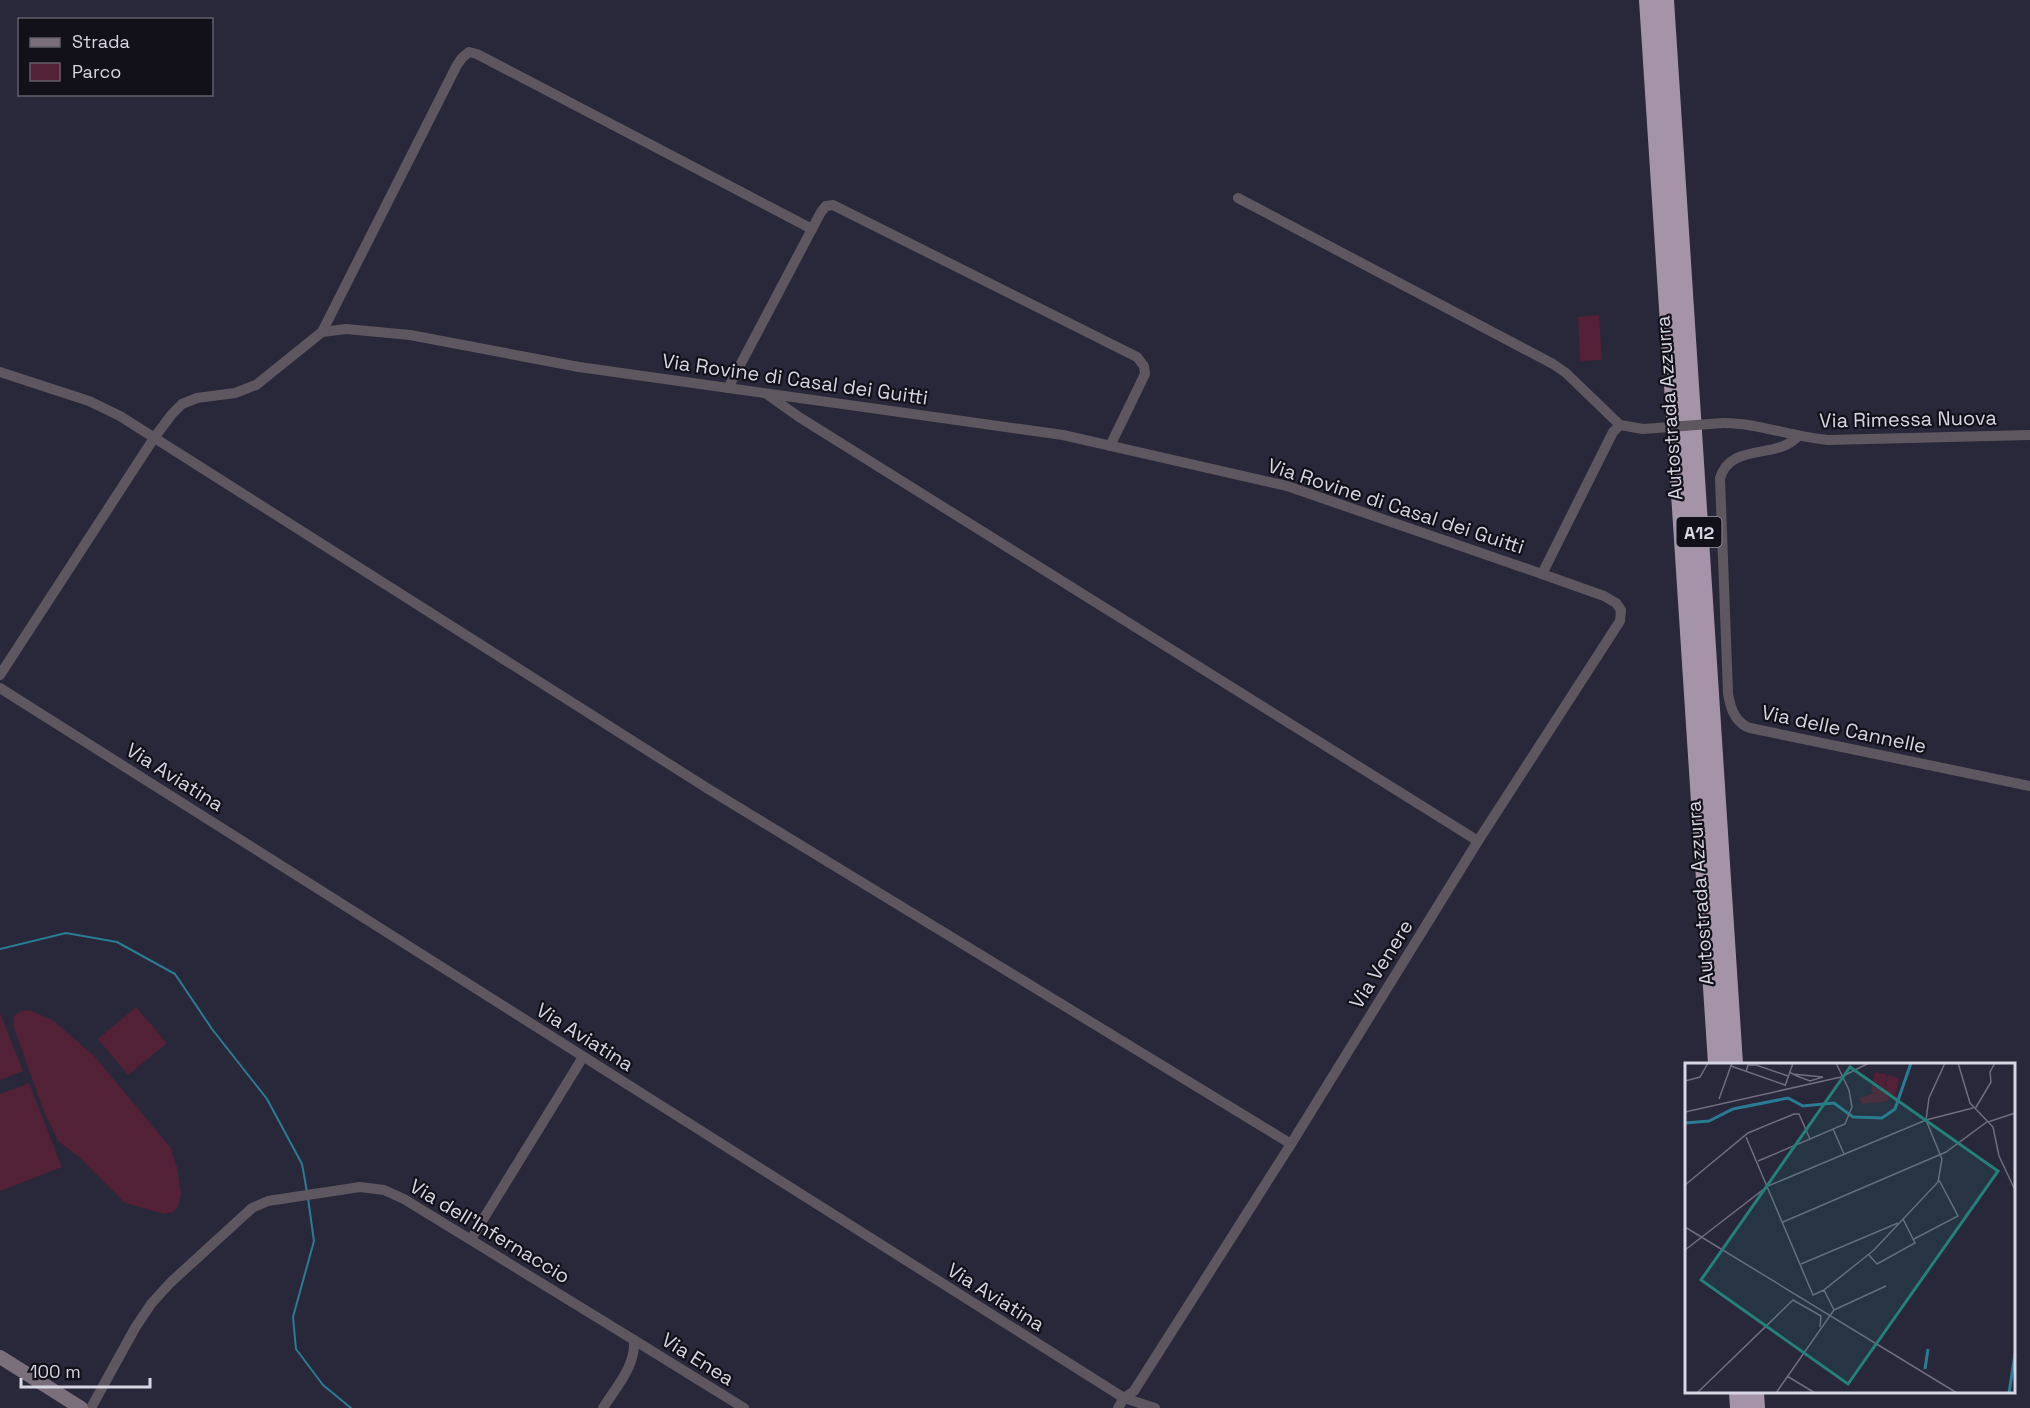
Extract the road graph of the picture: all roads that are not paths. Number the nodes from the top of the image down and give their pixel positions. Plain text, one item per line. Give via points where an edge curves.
1 (1648, 0) edge
2 (1665, 0) edge
3 (1238, 198) dead end
4 (812, 229) junction
5 (322, 332) junction
6 (0, 372) edge
7 (728, 388) junction
8 (765, 393) junction
9 (1620, 425) junction
10 (2030, 435) edge
11 (1798, 436) junction
12 (154, 438) junction
13 (1110, 446) junction
14 (1542, 574) junction
15 (0, 675) edge
16 (0, 688) edge
17 (2030, 786) edge
18 (1478, 841) junction
19 (583, 1058) junction
20 (1717, 1063) edge
21 (1734, 1063) edge
22 (1291, 1144) junction
23 (471, 1239) junction
24 (634, 1340) junction
25 (0, 1357) edge
26 (1738, 1393) edge
27 (1755, 1393) edge
28 (1121, 1403) edge
29 (81, 1408) edge
30 (91, 1408) edge
31 (603, 1408) edge
32 (744, 1408) edge
33 (1155, 1408) edge
34 (1739, 1408) edge
35 (1756, 1408) edge

1 - 20 highway, Autostrada Azzurra / A12
2 - 21 highway, Autostrada Azzurra / A12
3 - 9 street via 1553,364
4 - 5 street via 469,52 457,65
4 - 7 street
4 - 13 street via 823,209 836,206 1137,357 1145,374
5 - 7 street, Via Rovine di Casal dei Guitti via 346,329 410,335 557,363
5 - 12 street via 256,385 182,404
6 - 12 street via 94,403
7 - 8 street, Via Rovine di Casal dei Guitti
8 - 13 street, Via Rovine di Casal dei Guitti via 1054,434
8 - 18 street
9 - 11 street, Via Rimessa Nuova, bridge via 1643,429 1723,423 1755,425
9 - 14 street, Via Rovine di Casal dei Guitti via 1608,439
10 - 11 street, Via Rimessa Nuova via 1835,440
11 - 17 street, Via delle Cannelle via 1783,445 1739,457 1725,468 1720,478 1728,693 1736,718 1750,728
12 - 15 street
12 - 22 street via 710,790
13 - 14 street, Via Rovine di Casal dei Guitti via 1308,492
14 - 18 street, Via Venere via 1604,596 1617,605 1622,616
16 - 19 street, Via Aviatina
18 - 22 street, Via Venere
19 - 23 street
19 - 28 street, Via Aviatina
22 - 28 street, Via Venere via 1134,1391
23 - 24 street, Via dell'Infernaccio
23 - 30 street, Via dell'Infernaccio via 384,1190 360,1187 265,1202 248,1210 160,1293 138,1323
24 - 31 street via 629,1368
24 - 32 street, Via Enea
25 - 29 main road
26 - 34 highway
27 - 35 highway
28 - 33 street, Via Aviatina

